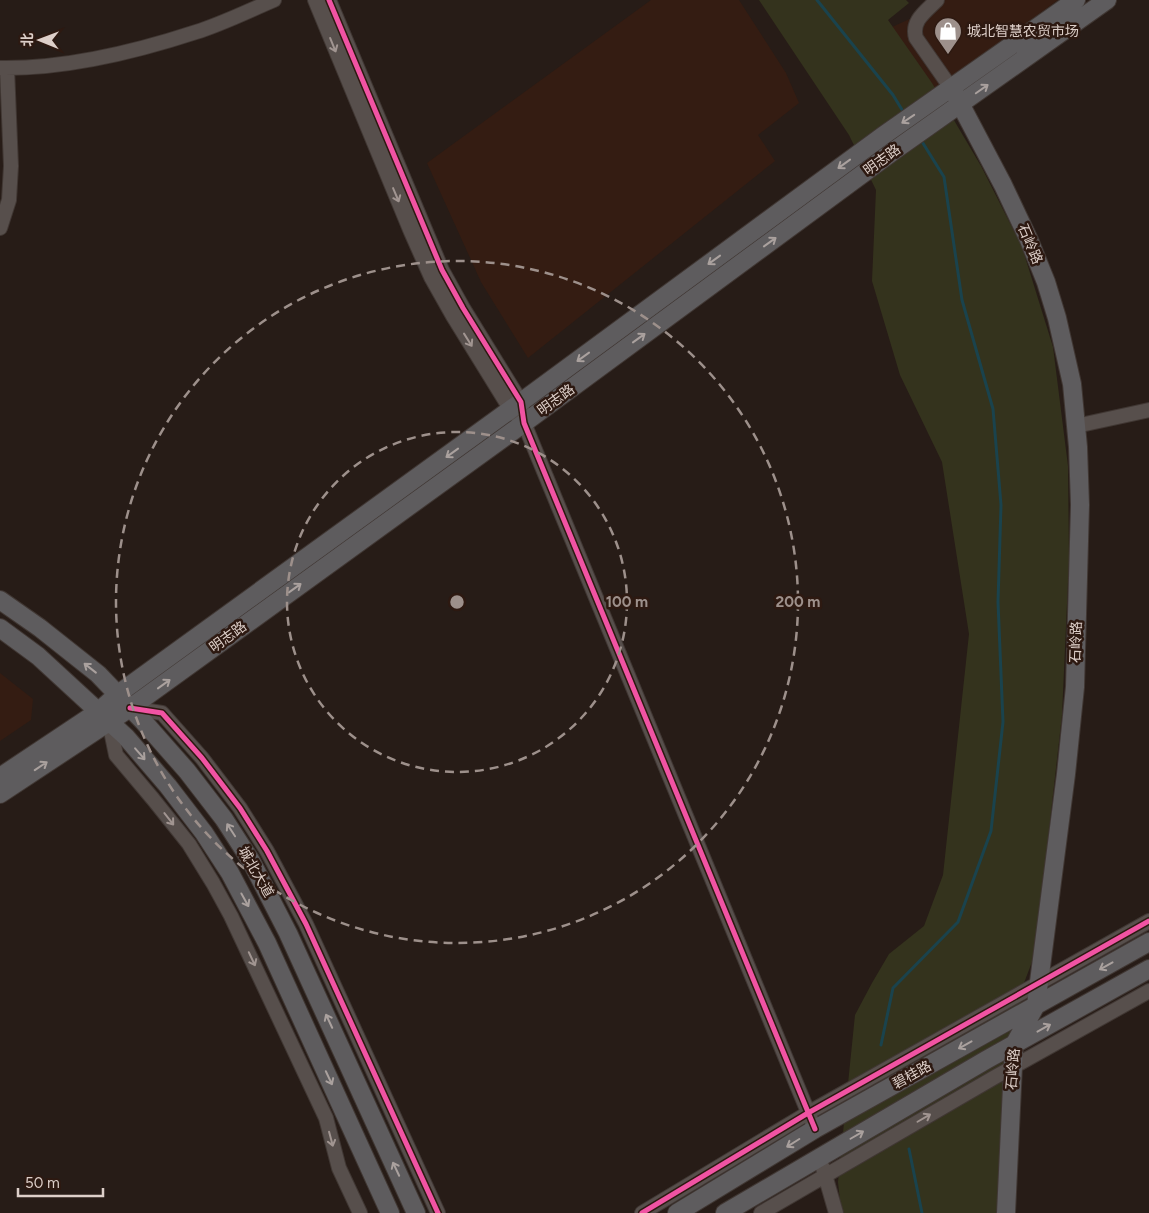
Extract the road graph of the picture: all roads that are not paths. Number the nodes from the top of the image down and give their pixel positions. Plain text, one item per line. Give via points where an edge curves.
1 (274, 0) edge
2 (315, 0) edge
3 (329, 0) edge
4 (937, 0) edge
5 (1076, 0) edge
6 (1107, 0) edge
7 (4, 68) edge
8 (951, 88) junction
9 (961, 104) junction
10 (0, 228) edge
11 (516, 406) junction
12 (1149, 410) edge
13 (524, 423) junction
14 (1076, 426) junction
15 (0, 600) edge
16 (0, 628) edge
17 (118, 694) junction
18 (130, 708) junction
19 (104, 716) junction
20 (0, 777) edge
21 (0, 794) edge
22 (1149, 921) edge
23 (1149, 942) edge
24 (1149, 970) edge
25 (1039, 983) junction
26 (1149, 991) edge
27 (1036, 1005) junction
28 (1014, 1045) junction
29 (1013, 1067) junction
30 (808, 1113) junction
31 (815, 1129) junction
32 (820, 1157) junction
33 (825, 1175) junction
34 (360, 1213) edge
35 (390, 1213) edge
36 (416, 1213) edge
37 (438, 1213) edge
38 (642, 1213) edge
39 (677, 1213) edge
40 (725, 1213) edge
41 (761, 1213) edge
42 (836, 1213) edge
43 (1006, 1213) edge

1 - 7 street via 197,32 145,47 71,63
2 -> 11 street via 431,277 453,316
3 - 11 street via 442,270
4 - 8 street via 918,19 914,32
5 - 8 main road, 明志路
9 -> 6 main road, 明志路
7 - 10 street via 11,166 9,200
8 - 9 main road, 石岭路
8 -> 11 main road, 明志路
13 -> 9 main road, 明志路
9 - 14 main road, 石岭路 via 1007,193 1046,282 1072,384
11 - 13 street
11 -> 17 main road, 明志路
12 - 14 street
18 -> 13 main road, 明志路
13 - 30 street
14 - 25 main road, 石岭路 via 1080,505 1075,687
17 -> 15 main road, 城北大道 via 98,674
16 - 19 main road, 城北大道 via 38,656
17 - 18 main road, 城北大道
17 - 19 main road, 明志路
18 - 19 main road, 明志路
36 -> 18 main road, 城北大道 via 288,933 251,861 187,771
18 - 37 street via 162,713 202,758 268,851 306,924
19 - 20 main road, 明志路
21 -> 19 main road, 明志路
19 -> 34 street via 116,755 189,844 231,916 326,1118 339,1168
19 -> 35 main road, 城北大道 via 168,786 230,873 267,943
22 - 25 street
23 -> 27 main road, 碧桂路
28 -> 24 main road, 碧桂路
25 - 27 main road, 石岭路
25 - 30 street
26 - 29 street
27 - 28 main road, 石岭路
27 -> 31 main road, 碧桂路
28 - 29 main road, 石岭路
32 -> 28 main road, 碧桂路
33 -> 29 street
29 - 43 main road, 石岭路
30 - 31 street
30 - 38 street
31 -> 39 main road, 碧桂路
32 - 33 street
32 - 40 main road, 碧桂路
33 - 41 street
33 - 42 street

